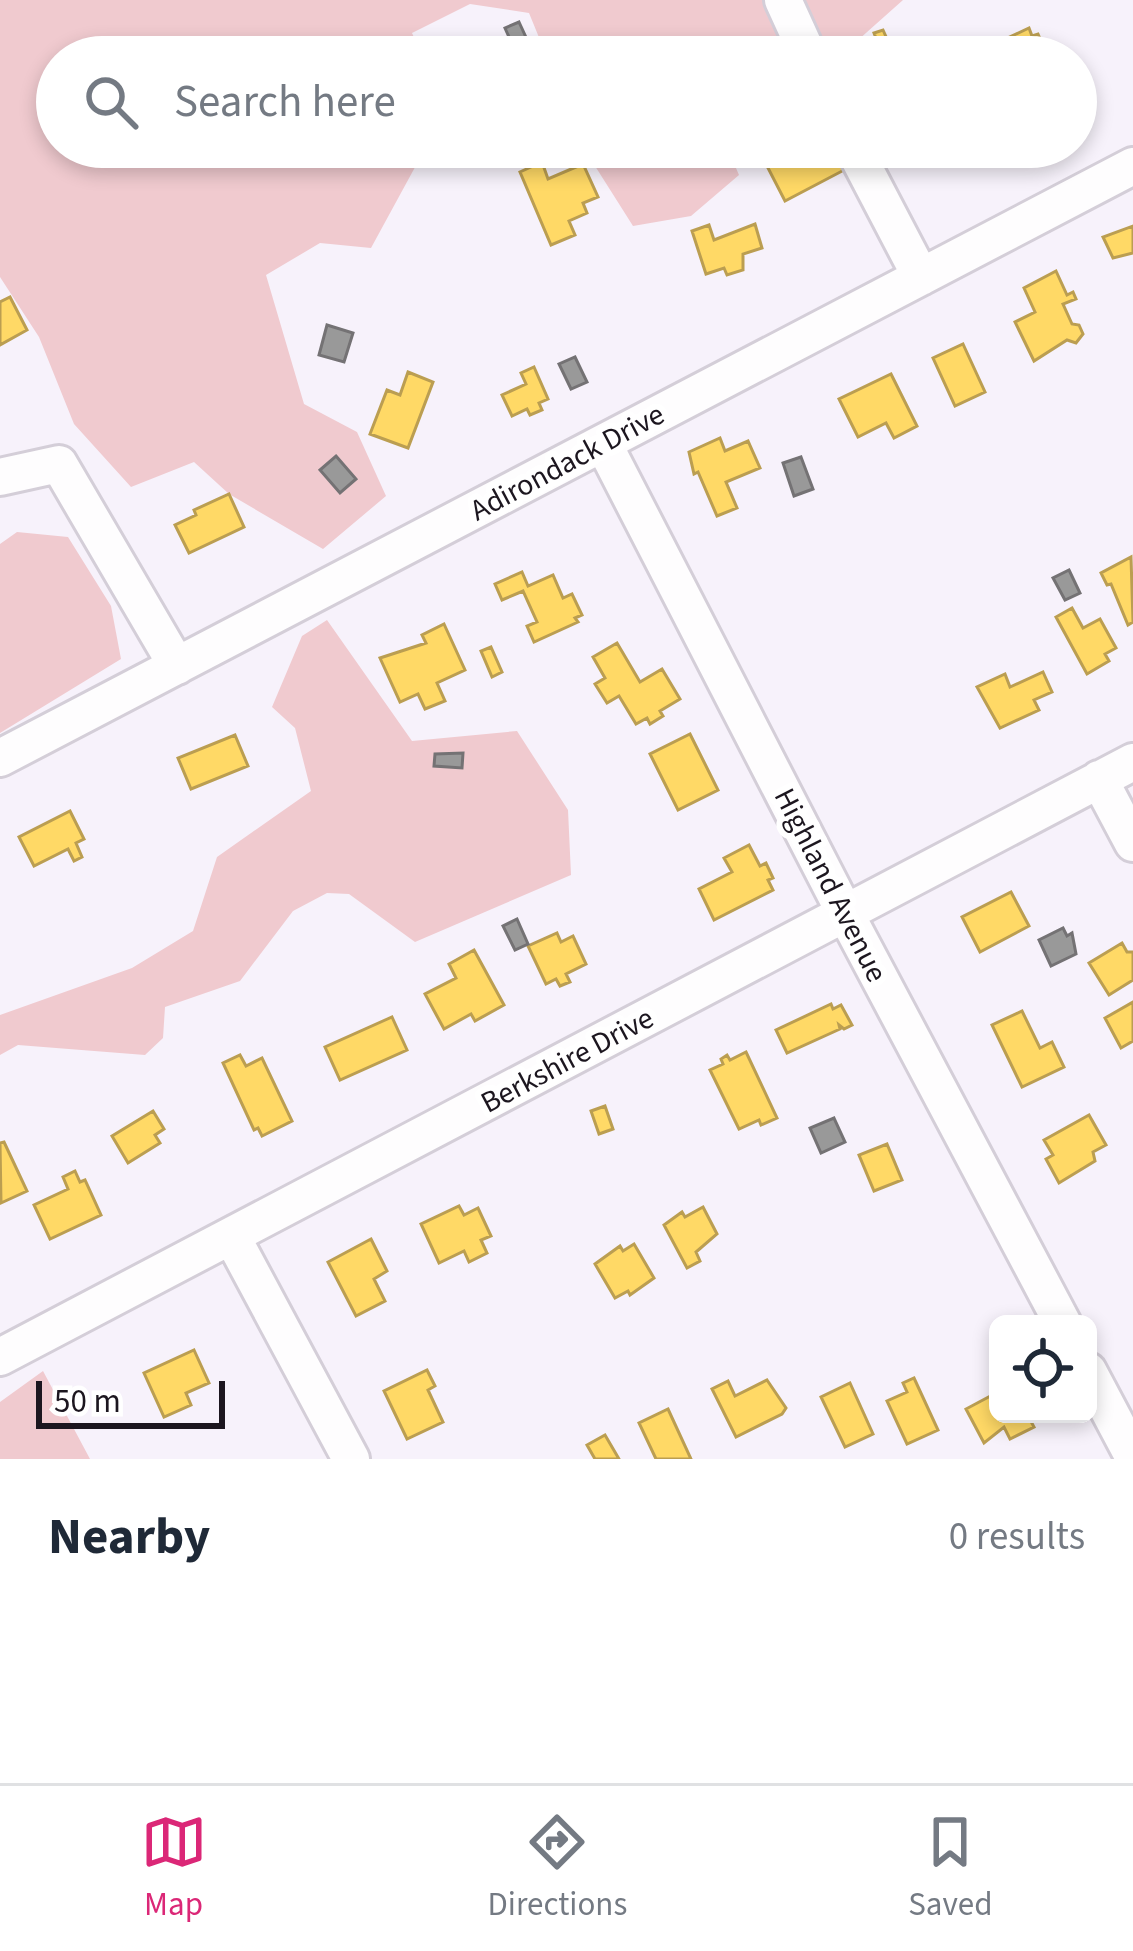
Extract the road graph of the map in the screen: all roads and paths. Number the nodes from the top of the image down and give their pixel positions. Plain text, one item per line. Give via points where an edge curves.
1 (783, 0) edge
2 (799, 36) edge
3 (1133, 166) edge
4 (864, 168) edge
5 (921, 277) junction
6 (603, 443) junction
7 (0, 477) edge
8 (177, 666) junction
9 (0, 758) edge
10 (1133, 762) edge
11 (1099, 779) junction
12 (1133, 843) edge
13 (845, 913) junction
14 (232, 1237) junction
15 (1058, 1315) edge
16 (0, 1357) edge
17 (1097, 1388) edge
18 (1133, 1456) edge
19 (351, 1459) edge

1 - 2 street
3 - 5 street, Adirondack Drive
4 - 5 street
5 - 6 street, Adirondack Drive
6 - 8 street, Adirondack Drive
6 - 13 street, Highland Avenue
7 - 8 street via 59,464
8 - 9 street, Adirondack Drive
10 - 11 street, Berkshire Drive
11 - 12 street
11 - 13 street, Berkshire Drive
13 - 14 street, Berkshire Drive
13 - 15 street, Highland Avenue
14 - 16 street, Berkshire Drive
14 - 19 street
17 - 18 street

